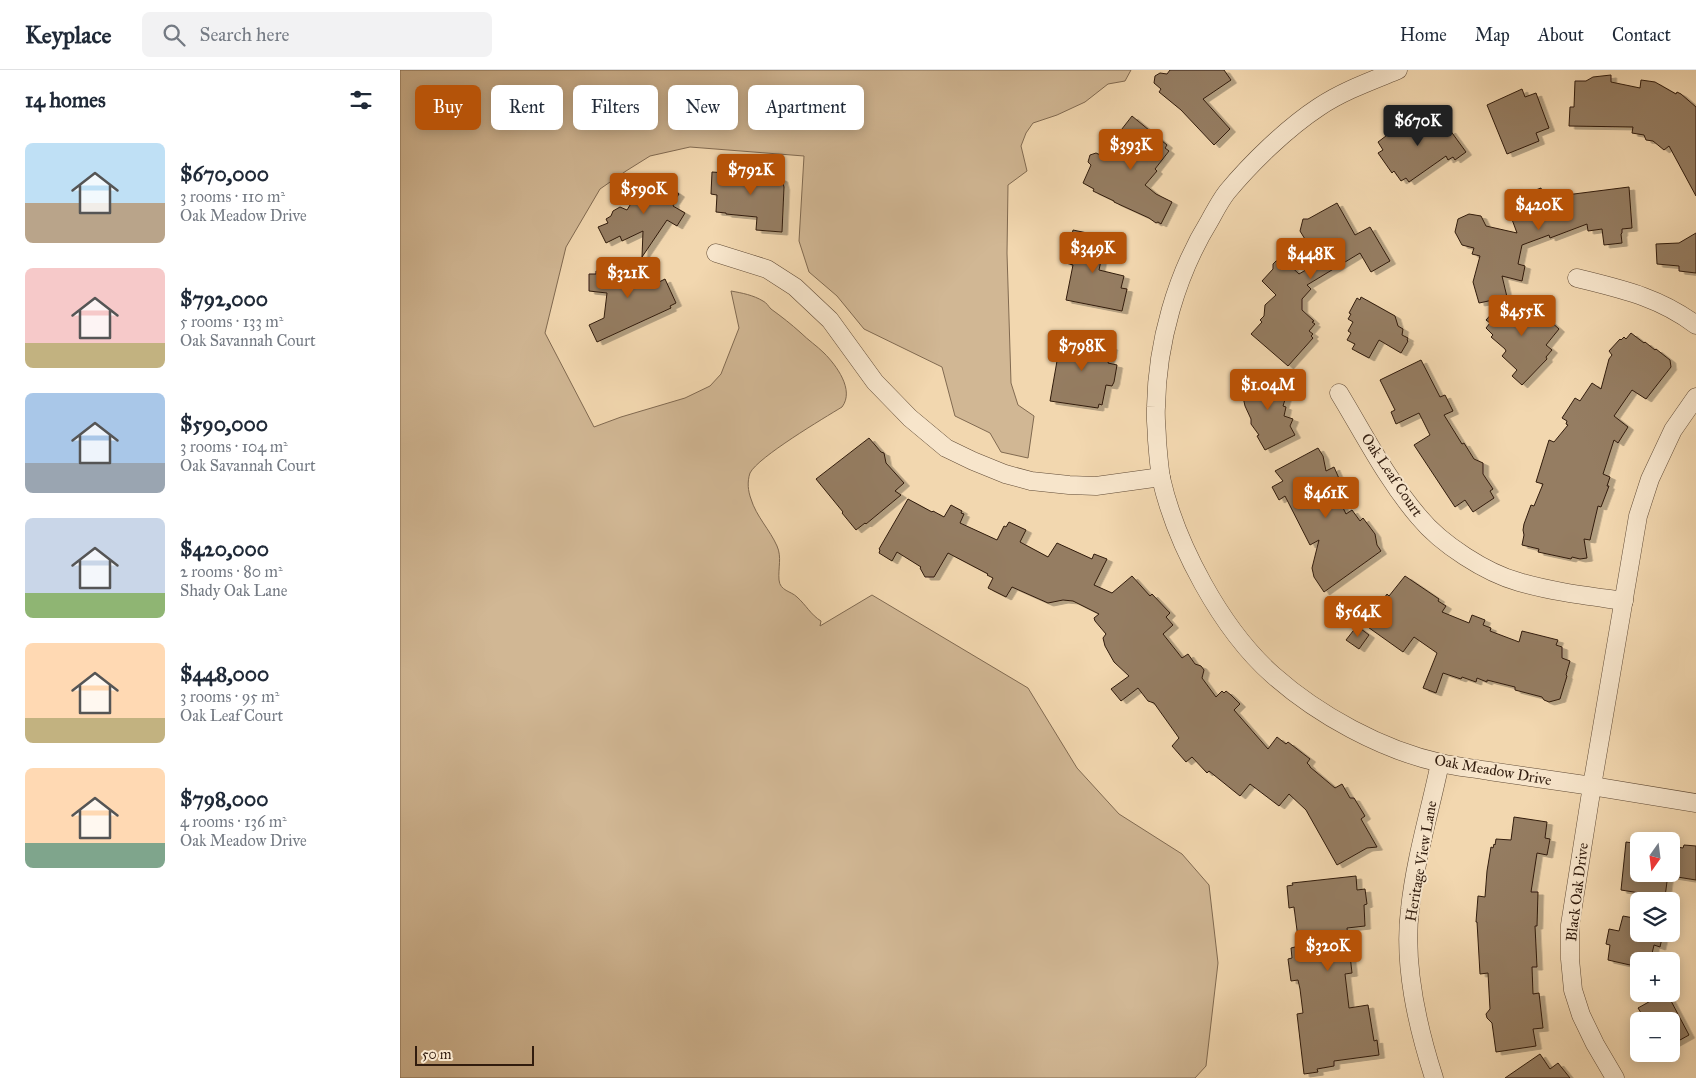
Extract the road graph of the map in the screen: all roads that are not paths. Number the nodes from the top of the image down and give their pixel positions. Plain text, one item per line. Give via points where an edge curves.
1 (1398, 70) edge
2 (716, 253) dead end
3 (1576, 278) dead end
4 (1696, 325) edge
5 (1339, 393) dead end
6 (1696, 397) edge
7 (1161, 476) junction
8 (1624, 601) junction
9 (1440, 763) junction
10 (1592, 786) junction
11 (1696, 803) edge
12 (1434, 1078) edge
13 (1616, 1078) edge

1 - 7 street, Oak Meadow Drive via 1319,107 1289,130 1225,194 1199,237 1182,274 1161,352 1156,406
2 - 7 street via 767,269 795,287 830,320 881,389 946,448 1005,474 1031,481 1096,486
3 - 4 street via 1655,300
5 - 8 street, Oak Leaf Court via 1419,518 1451,547 1484,568 1518,582
6 - 8 street via 1673,430 1650,479 1638,516
7 - 9 street, Oak Meadow Drive via 1184,546 1207,591 1240,640 1272,674 1358,733
8 - 10 street
9 - 10 street, Oak Meadow Drive
9 - 12 street, Heritage View Lane via 1414,880 1408,941 1418,1018
10 - 11 street, Oak Meadow Drive
10 - 13 street, Black Oak Drive via 1570,925 1570,959 1573,990 1581,1015

